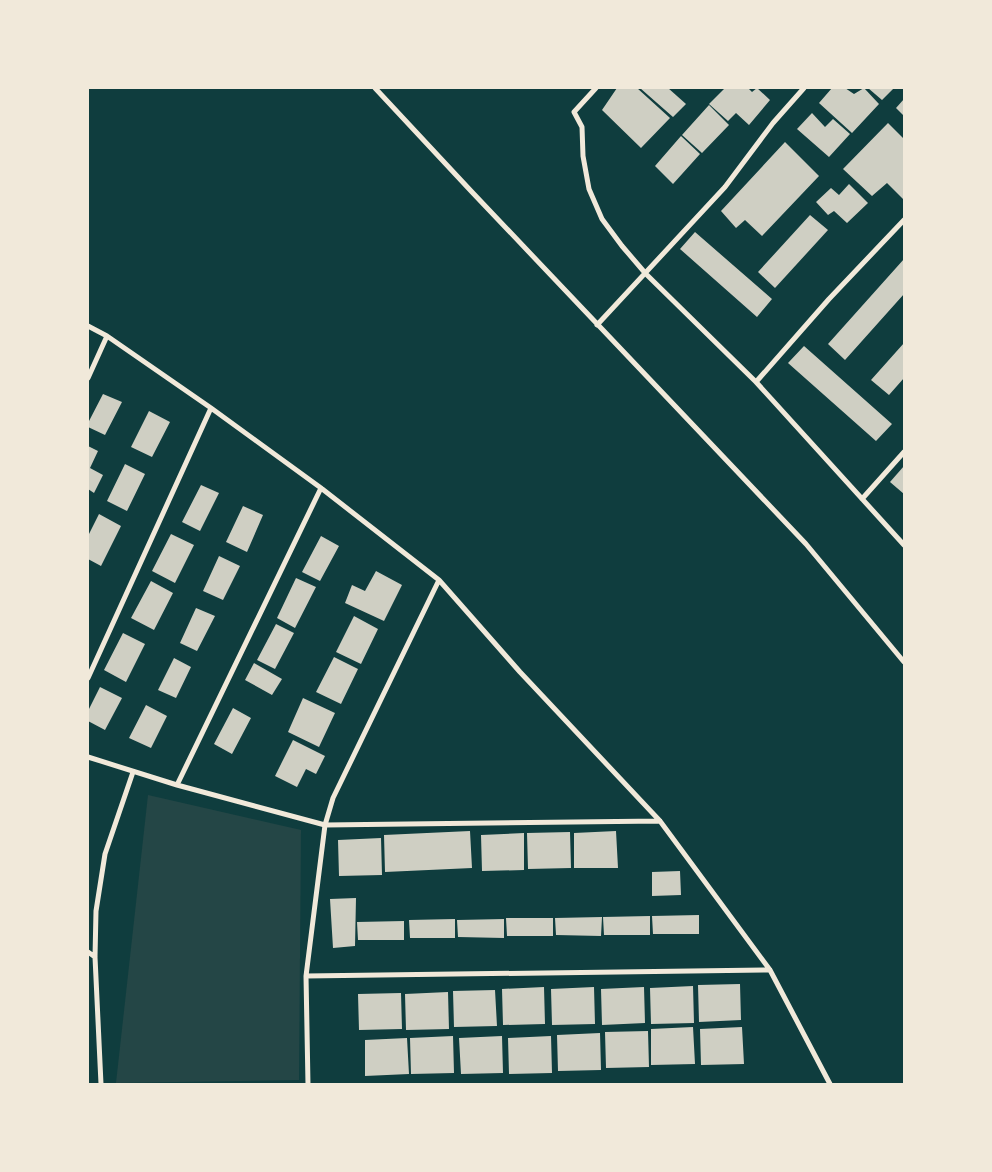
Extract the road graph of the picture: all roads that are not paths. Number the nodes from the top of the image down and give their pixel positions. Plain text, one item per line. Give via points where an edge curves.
1 (375, 88) edge
2 (596, 88) edge
3 (804, 88) edge
4 (904, 220) edge
5 (646, 274) junction
6 (597, 325) junction
7 (88, 326) edge
8 (107, 336) junction
9 (88, 378) edge
10 (756, 382) junction
11 (211, 408) junction
12 (904, 452) edge
13 (321, 488) junction
14 (862, 499) junction
15 (904, 545) edge
16 (439, 580) junction
17 (904, 662) edge
18 (88, 678) edge
19 (88, 757) edge
20 (133, 772) junction
21 (177, 785) junction
22 (660, 821) junction
23 (325, 825) junction
24 (88, 952) edge
25 (95, 957) junction
26 (770, 970) junction
27 (306, 976) junction
28 (101, 1084) edge
29 (308, 1084) edge
30 (830, 1084) edge

1 - 6 street
2 - 5 street via 574,112 582,127 589,189 602,219
3 - 5 street via 724,187
4 - 10 street
5 - 6 street via 631,286
5 - 10 street
6 - 17 street via 806,544
7 - 8 street
8 - 9 street
8 - 11 street
10 - 14 street
11 - 13 street
11 - 18 street
12 - 14 street
13 - 16 street
13 - 21 street
14 - 15 street
16 - 22 street
16 - 23 street via 334,798
19 - 20 street
20 - 21 street
20 - 25 street via 105,854 96,910
21 - 23 street
22 - 23 street
22 - 26 street
23 - 27 street
24 - 25 street
25 - 28 street
26 - 27 street
26 - 30 street
27 - 29 street

